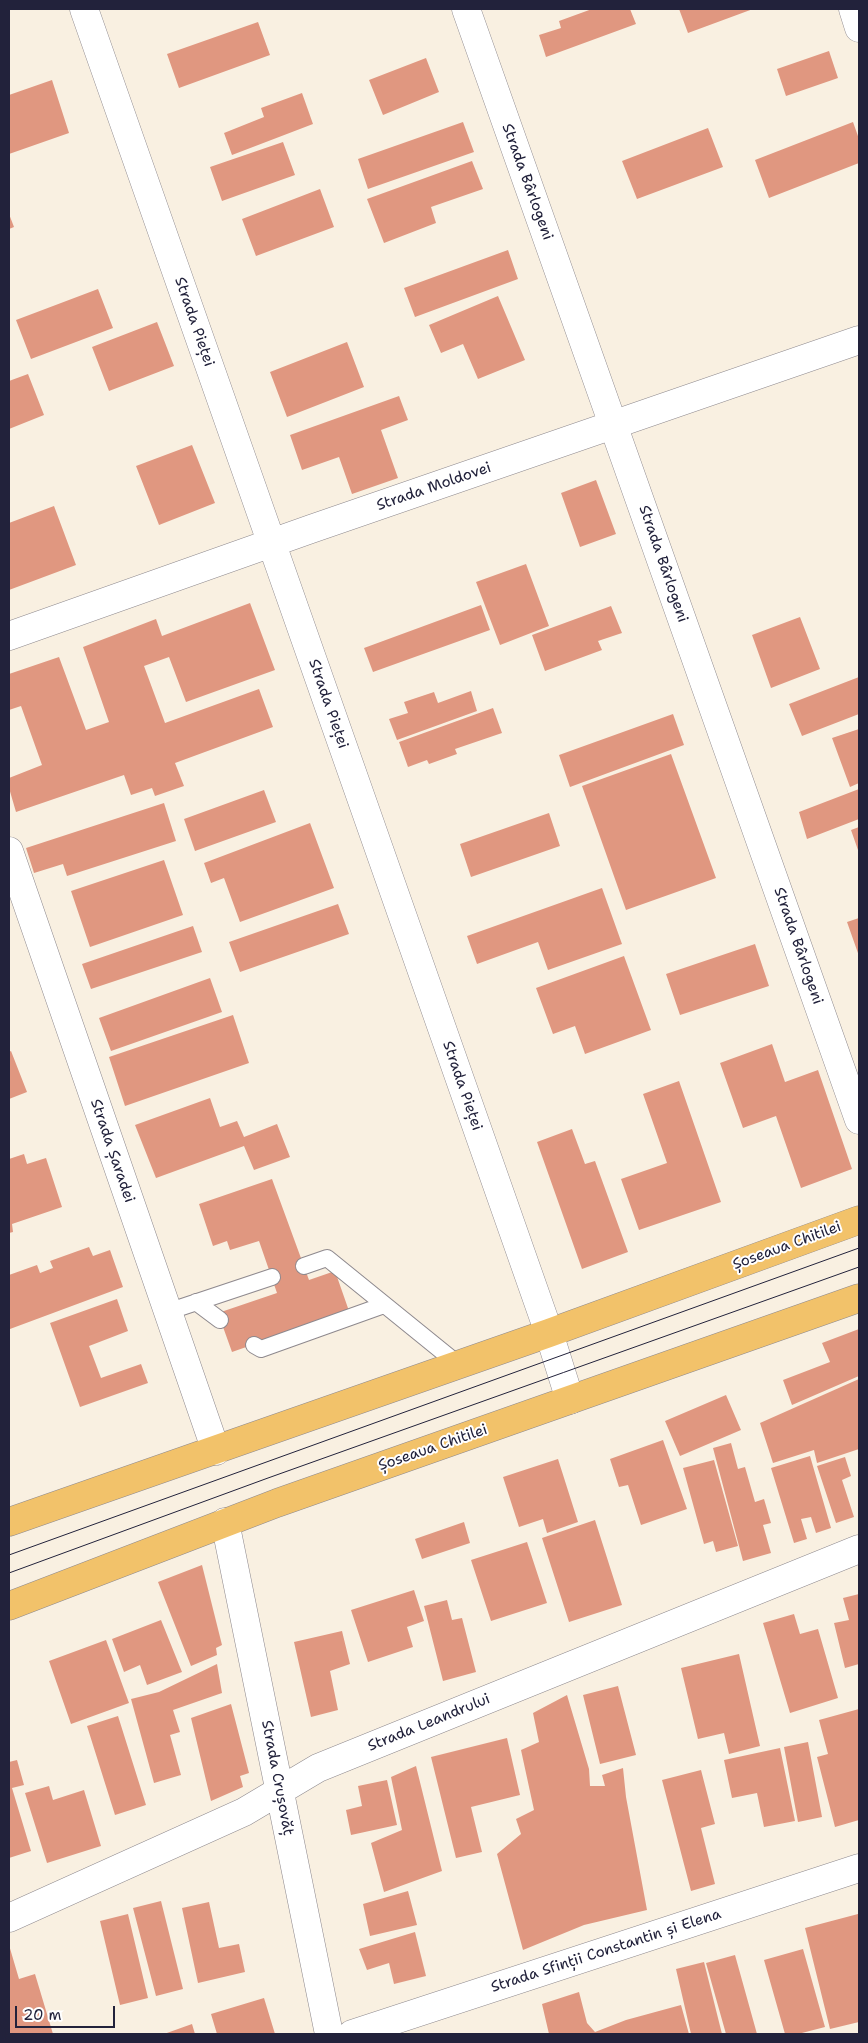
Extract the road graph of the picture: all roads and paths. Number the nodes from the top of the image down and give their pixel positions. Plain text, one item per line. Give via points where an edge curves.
1 (84, 9) edge
2 (466, 9) edge
3 (852, 9) edge
4 (859, 28) edge
5 (859, 340) edge
6 (614, 426) junction
7 (272, 543) junction
8 (9, 636) edge
9 (9, 851) edge
10 (859, 1120) edge
11 (859, 1220) edge
12 (304, 1266) dead end
13 (272, 1278) dead end
14 (859, 1298) edge
15 (196, 1302) junction
16 (384, 1305) junction
17 (167, 1312) junction
18 (220, 1320) dead end
19 (549, 1333) junction
20 (254, 1345) dead end
21 (459, 1365) junction
22 (570, 1400) junction
23 (216, 1451) junction
24 (9, 1522) edge
25 (225, 1522) junction
26 (859, 1549) edge
27 (9, 1606) edge
28 (280, 1792) junction
29 (859, 1868) edge
30 (9, 1918) edge
31 (329, 2034) edge
32 (352, 2034) edge

1 - 7 street, Strada Pieței
2 - 6 street, Strada Bârlogeni
3 - 4 street
5 - 6 street, Strada Moldovei
6 - 7 street, Strada Moldovei
6 - 10 street, Strada Bârlogeni
7 - 8 street, Strada Moldovei
7 - 19 street, Strada Pieței
9 - 17 street, Strada Șaradei
11 - 19 main road, Șoseaua Chitilei
12 - 16 lane via 327,1258
13 - 15 lane
14 - 22 main road, Șoseaua Chitilei
15 - 17 lane
15 - 18 lane
16 - 20 lane via 261,1349
16 - 21 lane
17 - 23 street, Strada Șaradei
19 - 21 main road, Șoseaua Chitilei
19 - 22 street, Strada Pieței
21 - 23 main road, Șoseaua Chitilei
22 - 25 main road, Șoseaua Chitilei
23 - 24 main road, Șoseaua Chitilei
25 - 27 main road, Șoseaua Chitilei
25 - 28 street, Strada Crușovăț
26 - 28 street, Strada Leandrului via 318,1768
28 - 30 street, Strada Leandrului via 244,1812
28 - 31 street, Strada Crușovăț
29 - 32 street, Strada Sfinții Constantin și Elena

